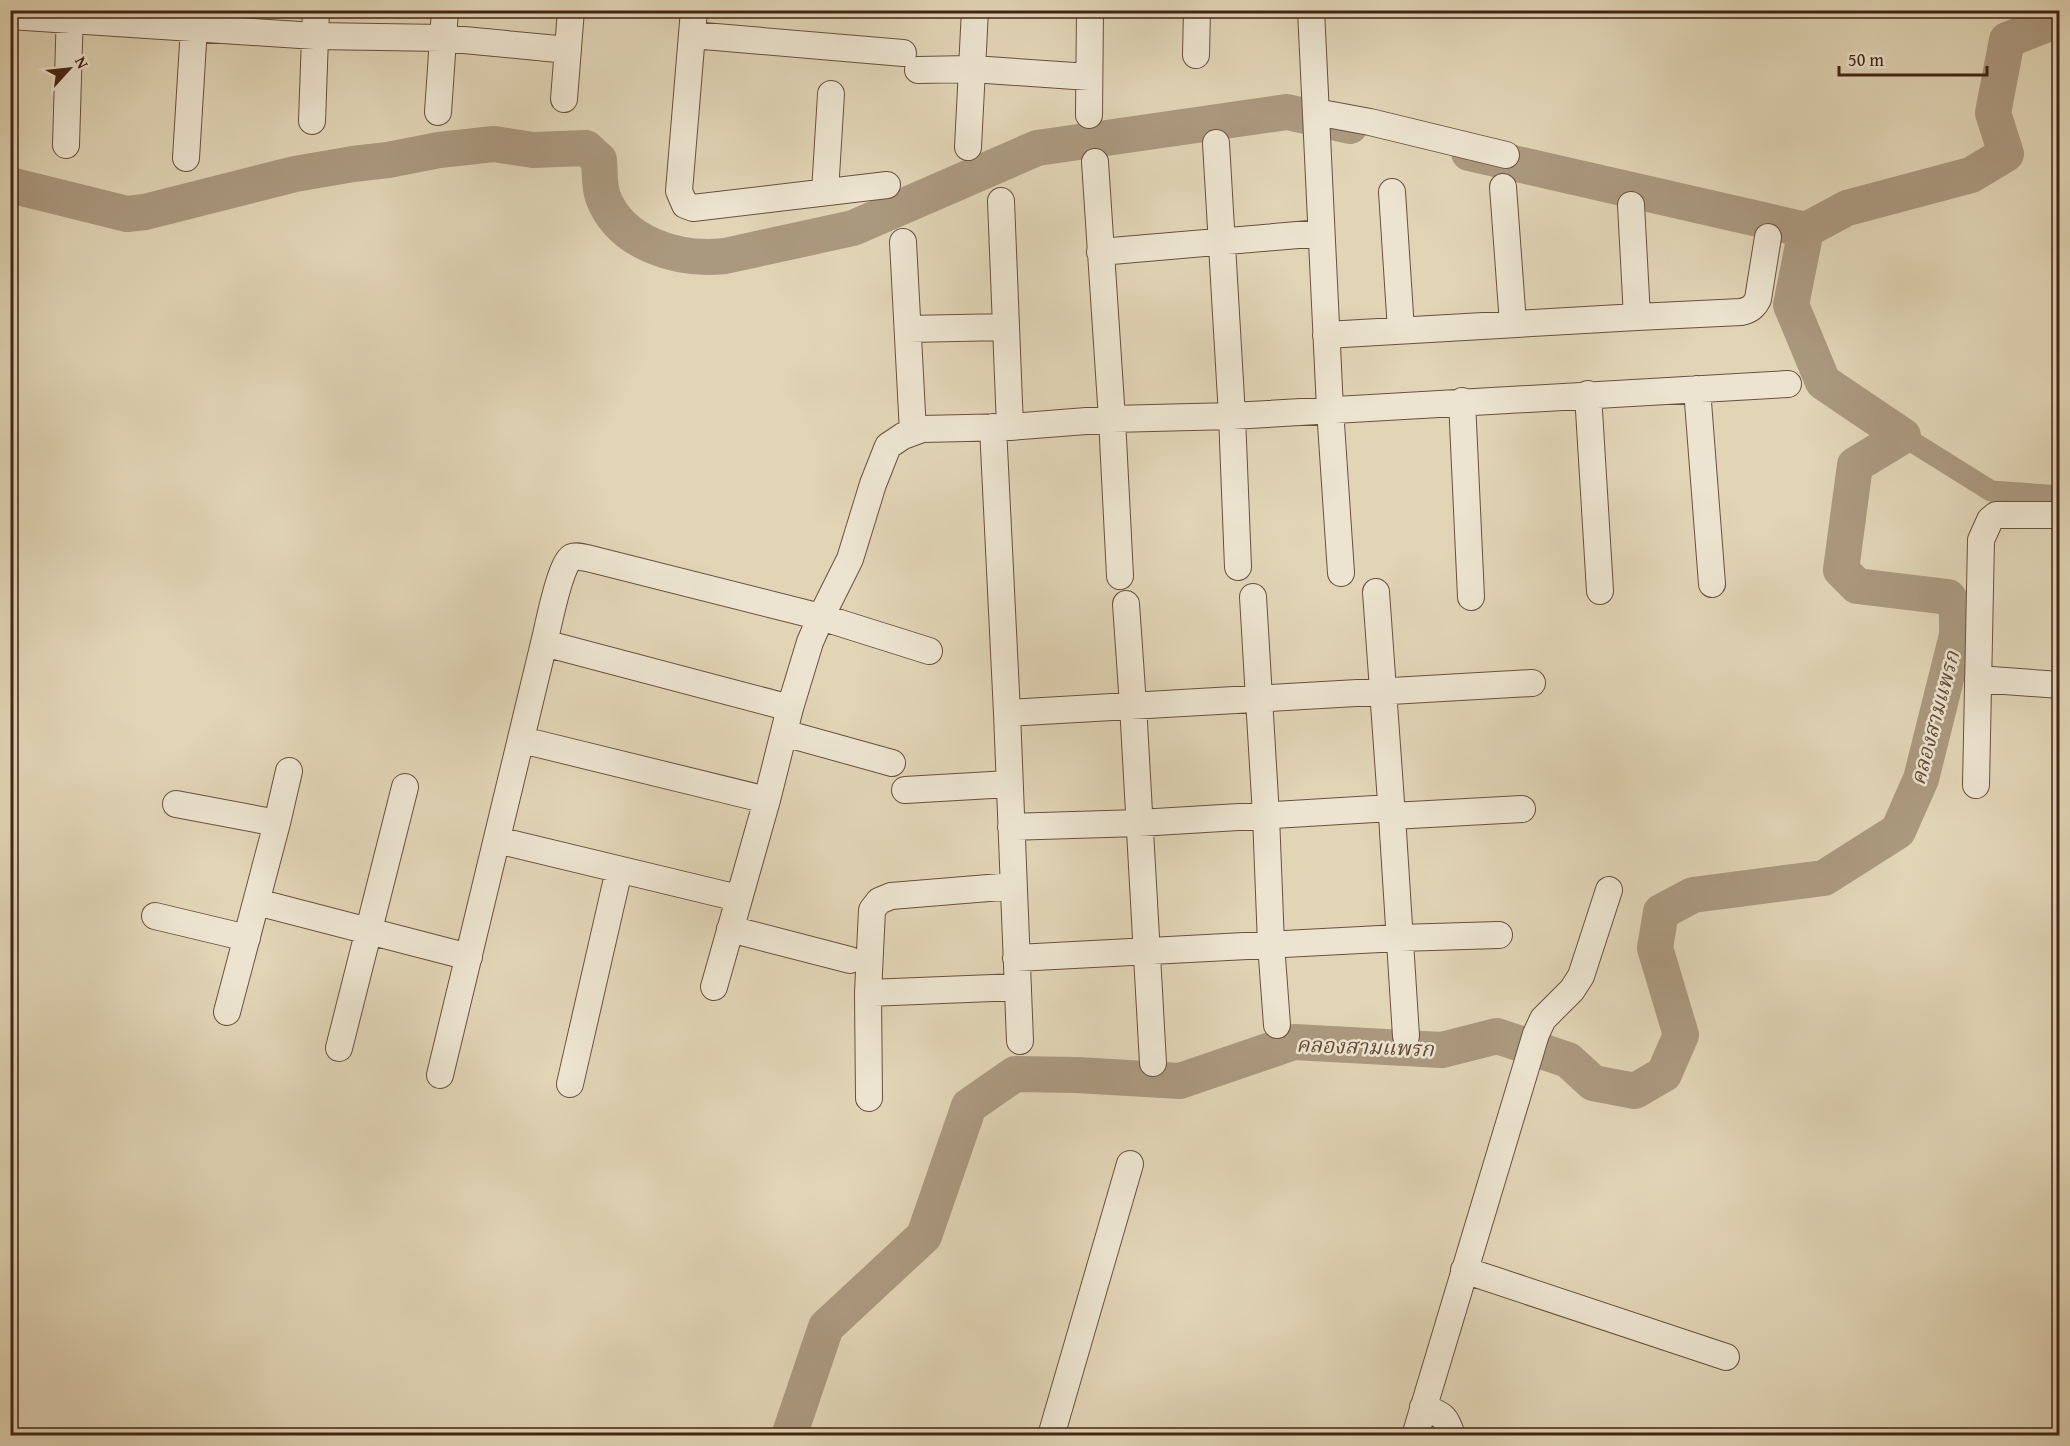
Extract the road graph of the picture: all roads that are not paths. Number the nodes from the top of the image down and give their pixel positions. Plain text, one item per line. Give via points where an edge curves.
1 (316, 10) edge
2 (445, 10) edge
3 (571, 10) edge
4 (975, 10) edge
5 (1090, 10) edge
6 (1197, 10) edge
7 (1311, 10) edge
8 (70, 15) edge
9 (10, 16) edge
10 (195, 19) edge
11 (693, 23) edge
12 (315, 36) junction
13 (443, 38) junction
14 (568, 50) junction
15 (1196, 55) dead end
16 (972, 69) junction
17 (1089, 77) junction
18 (831, 94) dead end
19 (564, 99) dead end
20 (438, 112) dead end
21 (1316, 112) junction
22 (1089, 115) dead end
23 (312, 121) dead end
24 (1216, 143) dead end
25 (66, 145) dead end
26 (968, 147) dead end
27 (1506, 155) dead end
28 (186, 158) dead end
29 (1095, 162) dead end
30 (887, 185) dead end
31 (1503, 187) dead end
32 (825, 192) junction
33 (1392, 192) dead end
34 (1001, 201) dead end
35 (1632, 205) dead end
36 (1322, 233) junction
37 (1768, 237) dead end
38 (1221, 241) junction
39 (903, 242) dead end
40 (1100, 252) junction
41 (1637, 317) junction
42 (1513, 324) junction
43 (1006, 327) junction
44 (908, 329) junction
45 (1401, 330) junction
46 (1326, 335) junction
47 (1788, 384) dead end
48 (1697, 388) junction
49 (1588, 394) junction
50 (1462, 402) junction
51 (1330, 409) junction
52 (1232, 416) junction
53 (1112, 419) junction
54 (1002, 427) junction
55 (913, 432) junction
56 (2060, 515) edge
57 (1238, 567) dead end
58 (1341, 573) dead end
59 (1120, 576) dead end
60 (1712, 584) dead end
61 (1600, 591) dead end
62 (1376, 592) dead end
63 (1253, 597) dead end
64 (1471, 597) dead end
65 (1126, 604) dead end
66 (821, 617) junction
67 (544, 643) junction
68 (929, 651) dead end
69 (1978, 679) junction
70 (1532, 683) dead end
71 (2060, 685) edge
72 (1384, 692) junction
73 (1258, 699) junction
74 (1133, 705) junction
75 (790, 708) junction
76 (1007, 713) junction
77 (784, 733) junction
78 (522, 740) junction
79 (892, 763) dead end
80 (289, 771) dead end
81 (1009, 784) junction
82 (1976, 785) dead end
83 (405, 787) dead end
84 (905, 790) dead end
85 (767, 800) junction
86 (176, 804) dead end
87 (1521, 809) dead end
88 (1392, 812) junction
89 (1266, 816) junction
90 (278, 823) junction
91 (1139, 823) junction
92 (1011, 827) junction
93 (497, 840) junction
94 (619, 870) junction
95 (1013, 886) junction
96 (1609, 890) dead end
97 (738, 898) junction
98 (257, 902) junction
99 (155, 915) dead end
100 (730, 929) junction
101 (369, 931) junction
102 (1499, 935) dead end
103 (247, 938) junction
104 (1398, 938) junction
105 (1271, 944) junction
106 (1148, 950) junction
107 (469, 957) junction
108 (1016, 958) junction
109 (850, 960) dead end
110 (714, 987) dead end
111 (1018, 987) junction
112 (868, 993) junction
113 (227, 1012) dead end
114 (1277, 1025) dead end
115 (1406, 1036) dead end
116 (1020, 1041) dead end
117 (339, 1048) dead end
118 (1153, 1063) dead end
119 (440, 1075) dead end
120 (570, 1084) dead end
121 (869, 1098) dead end
122 (1130, 1164) dead end
123 (1464, 1270) junction
124 (1726, 1357) dead end
125 (1423, 1407) junction
126 (1051, 1436) edge
127 (1415, 1436) edge
128 (1452, 1436) edge

1 - 12 street
2 - 13 street
3 - 14 street
4 - 16 street
5 - 17 street
6 - 15 street
7 - 21 street
8 - 9 street
8 - 10 street
8 - 25 street
10 - 12 street
10 - 28 street
11 - 16 street
11 - 32 street via 679,191 685,205 693,208
12 - 13 street
12 - 23 street
13 - 14 street
13 - 20 street
14 - 19 street
16 - 17 street
16 - 26 street
17 - 22 street
18 - 32 street
21 - 27 street
21 - 36 street
24 - 38 street
29 - 40 street
30 - 32 street
31 - 42 street
33 - 45 street
34 - 43 street
35 - 41 street
36 - 38 street
36 - 46 street
37 - 41 street via 1758,299 1748,311
38 - 40 street
38 - 52 street
39 - 44 street
40 - 53 street
41 - 42 street
42 - 45 street
43 - 44 street
43 - 54 street
44 - 55 street
45 - 46 street
46 - 51 street
47 - 48 street
48 - 49 street
48 - 60 street
49 - 50 street
49 - 61 street
50 - 51 street
50 - 64 street
51 - 52 street
51 - 58 street
52 - 53 street
52 - 57 street
53 - 54 street
53 - 59 street
54 - 55 street
54 - 76 street
55 - 66 street via 888,446 850,559
56 - 69 street via 1996,515 1984,530
62 - 72 street
63 - 73 street
65 - 74 street
66 - 67 street via 575,556 564,566
66 - 68 street
66 - 75 street
67 - 75 street
67 - 78 street
69 - 71 street
69 - 82 street
70 - 72 street
72 - 73 street
72 - 88 street
73 - 74 street
73 - 89 street
74 - 76 street
74 - 91 street
75 - 77 street
76 - 81 street
77 - 79 street
77 - 85 street
78 - 85 street
78 - 93 street
80 - 90 street
81 - 84 street
81 - 92 street
83 - 101 street
85 - 97 street
86 - 90 street
87 - 88 street
88 - 89 street
88 - 104 street
89 - 91 street
89 - 105 street
90 - 98 street
91 - 92 street
91 - 106 street
92 - 95 street
93 - 94 street
93 - 107 street
94 - 97 street
94 - 120 street
95 - 108 street
95 - 112 street via 891,896 879,901 870,922
96 - 123 street via 1581,976 1543,1019 1536,1034
97 - 100 street
98 - 101 street
98 - 103 street
99 - 103 street
100 - 109 street
100 - 110 street
101 - 107 street
101 - 117 street
102 - 104 street
103 - 113 street
104 - 105 street
104 - 115 street
105 - 106 street
105 - 114 street
106 - 108 street
106 - 118 street
107 - 119 street
108 - 111 street
111 - 112 street
111 - 116 street
112 - 121 street
122 - 126 street
123 - 124 street
123 - 125 street
125 - 127 street
125 - 128 street via 1443,1415

